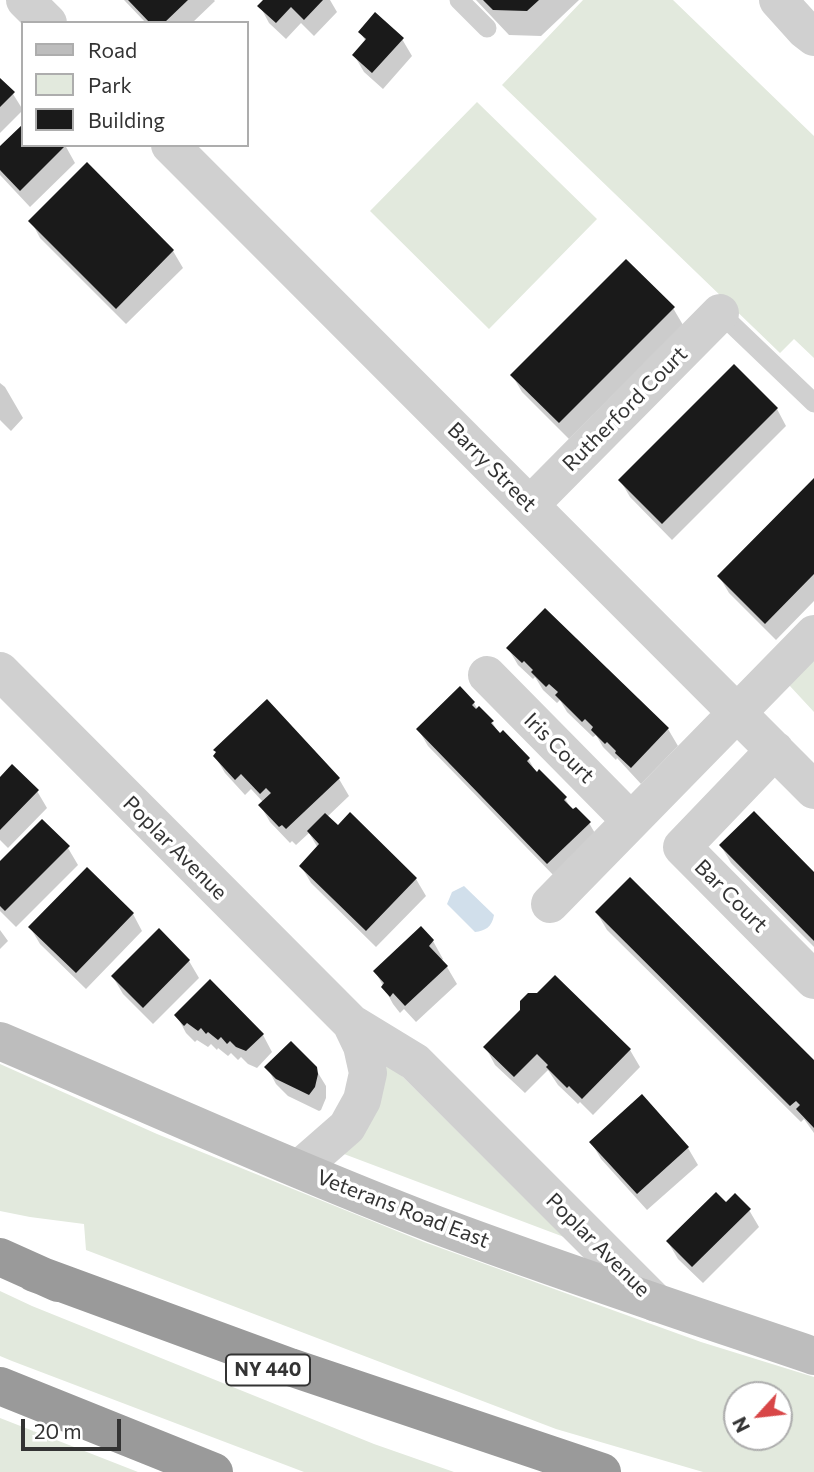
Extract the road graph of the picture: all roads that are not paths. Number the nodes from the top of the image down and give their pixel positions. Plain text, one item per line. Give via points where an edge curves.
1 (25, 0) edge
2 (459, 0) edge
3 (778, 0) edge
4 (46, 21) edge
5 (487, 28) dead end
6 (814, 37) edge
7 (172, 147) edge
8 (720, 313) joint
9 (814, 403) edge
10 (530, 505) junction
11 (814, 634) edge
12 (0, 671) edge
13 (487, 675) dead end
14 (737, 713) junction
15 (775, 750) junction
16 (814, 790) edge
17 (631, 821) junction
18 (550, 904) dead end
19 (814, 980) edge
20 (351, 1023) junction
21 (0, 1041) edge
22 (299, 1169) junction
23 (0, 1257) edge
24 (34, 1273) junction
25 (656, 1303) junction
26 (814, 1356) edge
27 (0, 1385) edge
28 (214, 1472) edge
29 (539, 1472) edge
30 (602, 1472) edge

1 - 4 street
2 - 5 lane
3 - 6 street
7 - 10 street, Barry Street
8 - 9 lane
8 - 10 street, Rutherford Court
10 - 14 street, Barry Street
11 - 14 street
12 - 20 street, Poplar Avenue
13 - 17 street, Iris Court
14 - 15 street, Barry Street
14 - 17 street
15 - 16 street, Barry Street
15 - 19 street, Bar Court via 682,847
17 - 18 street
20 - 22 street, Poplar Avenue via 368,1073 362,1100 347,1127
20 - 25 street, Poplar Avenue via 415,1062
21 - 22 street, Veterans Road East
22 - 25 street, Veterans Road East via 434,1224
23 - 24 highway, NY 440
24 - 29 highway, NY 440 via 279,1375
24 - 30 highway via 290,1367
25 - 26 street, Veterans Road East
27 - 28 highway

